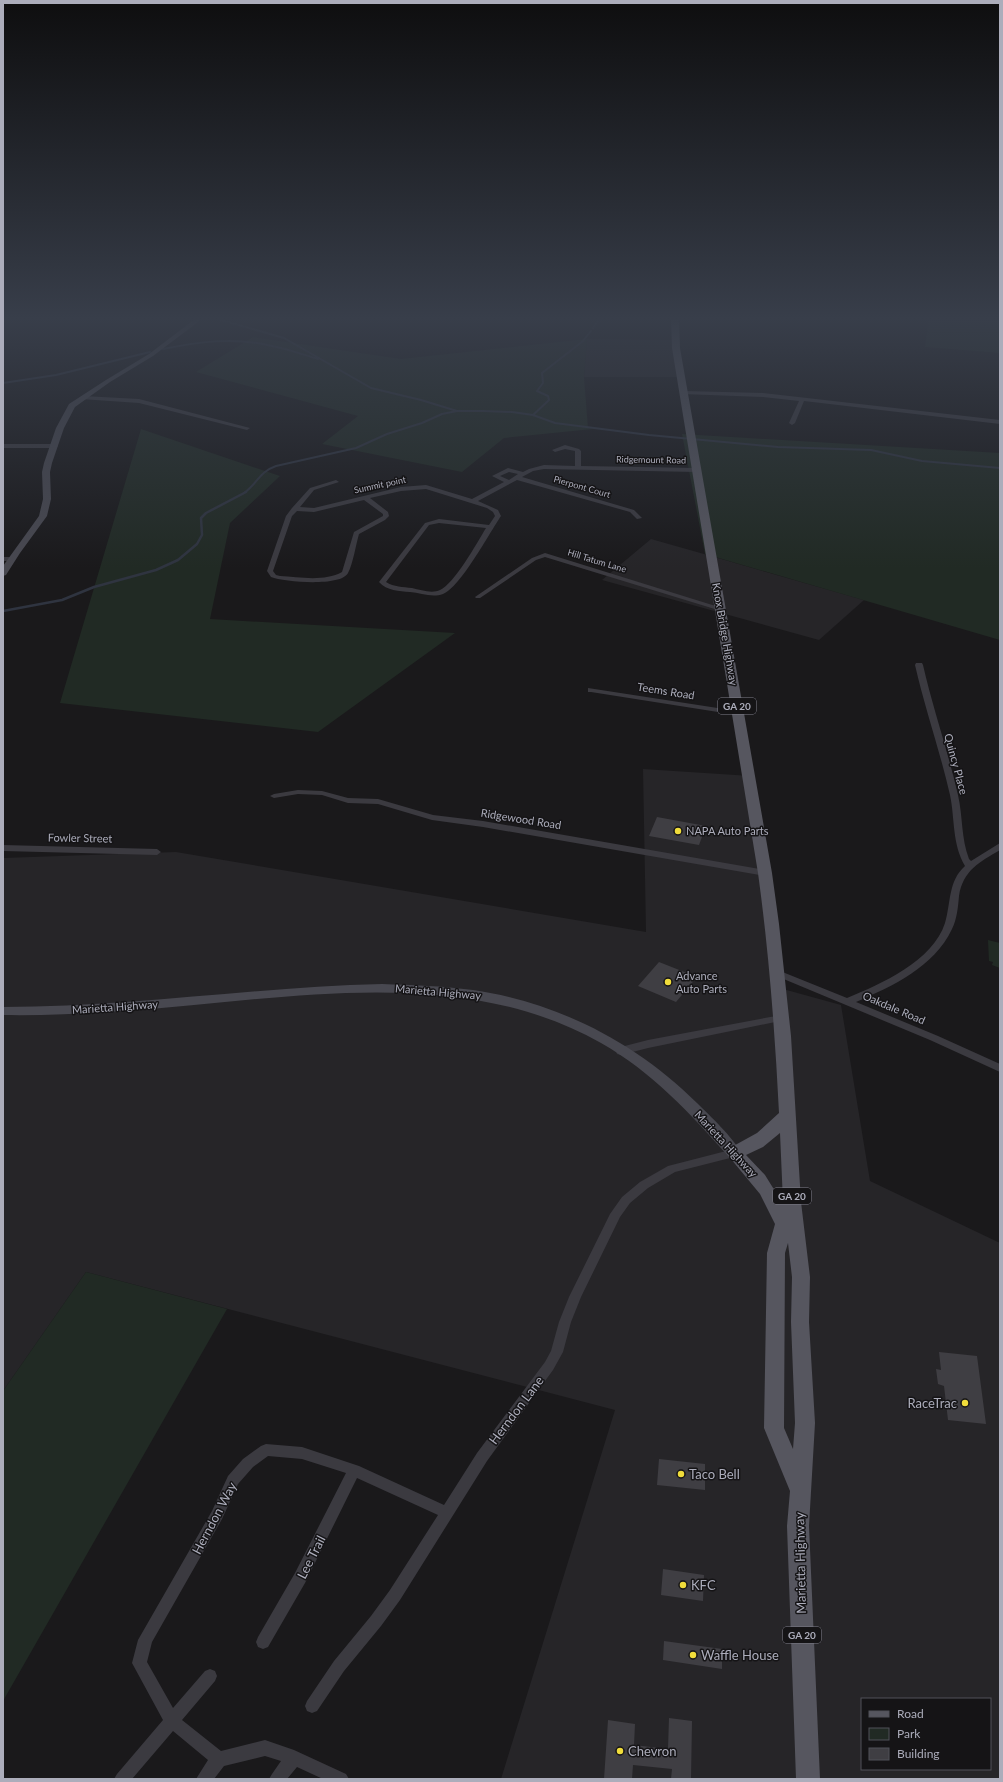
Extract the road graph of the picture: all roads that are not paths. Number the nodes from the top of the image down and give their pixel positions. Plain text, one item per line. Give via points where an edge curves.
1 (79, 402) edge
2 (144, 402) edge
3 (685, 402) edge
4 (801, 402) edge
5 (821, 402) edge
6 (1000, 422) edge
7 (792, 423) dead end
8 (247, 428) dead end
9 (3, 446) edge
10 (54, 446) junction
11 (555, 450) dead end
12 (578, 467) junction
13 (697, 468) junction
14 (524, 474) junction
15 (517, 478) junction
16 (336, 482) dead end
17 (509, 482) junction
18 (365, 498) junction
19 (473, 501) junction
20 (294, 509) junction
21 (639, 518) dead end
22 (490, 527) junction
23 (3, 559) edge
24 (11, 559) junction
25 (3, 573) edge
26 (478, 597) dead end
27 (720, 609) junction
28 (919, 665) dead end
29 (591, 690) dead end
30 (738, 713) junction
31 (274, 796) dead end
32 (1000, 846) edge
33 (3, 848) edge
34 (157, 852) dead end
35 (970, 867) junction
36 (765, 873) junction
37 (777, 973) junction
38 (848, 1002) junction
39 (3, 1011) edge
40 (781, 1018) junction
41 (621, 1051) junction
42 (1000, 1068) edge
43 (786, 1116) junction
44 (734, 1152) junction
45 (784, 1224) junction
46 (800, 1277) junction
47 (354, 1470) junction
48 (800, 1490) junction
49 (445, 1512) junction
50 (263, 1642) dead end
51 (210, 1676) dead end
52 (312, 1706) dead end
53 (172, 1721) junction
54 (294, 1758) junction
55 (219, 1759) junction
56 (122, 1779) edge
57 (204, 1779) edge
58 (277, 1779) edge
59 (341, 1779) edge
60 (808, 1779) edge

1 - 10 main road via 68,413
2 - 8 street
3 - 13 main road, Knox Bridge Highway / GA 20
4 - 7 street
5 - 6 street
9 - 10 street
10 - 24 main road via 46,472 47,499 43,516
11 - 12 street via 565,447 577,450
12 - 13 street, Ridgemount Road
12 - 14 street, Ridgemount Road via 544,467
13 - 27 main road, Knox Bridge Highway / GA 20
14 - 15 street, Ridgemount Road
14 - 17 street via 508,470 495,476
15 - 17 street, Ridgemount Road
15 - 21 street, Pierpont Court via 632,511
16 - 20 street via 312,489
17 - 19 street, Ridgemount Road
18 - 19 street, Summit point via 401,489 426,487
18 - 20 street, Summit point via 314,510
18 - 20 street via 386,513 386,516 356,532 345,573 336,578 279,578 270,572 288,516
19 - 22 street, Summit point via 496,511 498,516
22 - 22 street via 449,589 429,593 391,587 382,582 427,524 439,521
23 - 24 street
24 - 25 main road
26 - 27 street, Hill Tatum Lane via 534,559 545,555
27 - 30 main road, Knox Bridge Highway / GA 20
28 - 35 street, Quincy Place via 955,798 959,842 965,861
29 - 30 street, Teems Road
30 - 36 main road, Knox Bridge Highway / GA 20
31 - 36 street, Ridgewood Road via 298,792 322,793 348,800 378,802 432,817
32 - 35 street
33 - 34 street, Fowler Street
35 - 38 street via 963,872 958,883 951,920 946,932 927,957 894,980
36 - 37 main road, Knox Bridge Highway / GA 20
37 - 38 street, Oakdale Road
37 - 40 main road, Marietta Highway / GA 20
38 - 42 street, Oakdale Road
39 - 41 main road, Marietta Highway via 75,1011 344,988 421,989 485,996 547,1014 580,1027
40 - 41 street
40 - 43 main road, Marietta Highway / GA 20
41 - 44 main road, Marietta Highway via 662,1079 680,1095
43 - 44 main road via 773,1131
43 - 46 main road, Marietta Highway / GA 20
44 - 45 main road, Marietta Highway / GA 20 via 770,1192 781,1212
44 - 49 street, Herndon Lane via 672,1169 644,1185 626,1200 616,1214 575,1297 557,1352 549,1366 482,1456
45 - 46 main road, Marietta Highway
45 - 48 main road, Marietta Highway / GA 20 via 776,1253 774,1428
46 - 48 main road, Marietta Highway / GA 20 via 805,1423
47 - 49 street, Herndon Way
47 - 50 street, Lee Trail via 300,1578
47 - 53 street, Herndon Way via 302,1453 266,1450 248,1463 232,1480 217,1514 145,1640 139,1663
48 - 60 main road, Marietta Highway / GA 20 via 798,1539
49 - 52 street, Herndon Lane via 395,1595 339,1666
51 - 53 street
53 - 55 street
53 - 56 street
54 - 55 street via 265,1748
54 - 58 street
54 - 59 street
55 - 57 street

